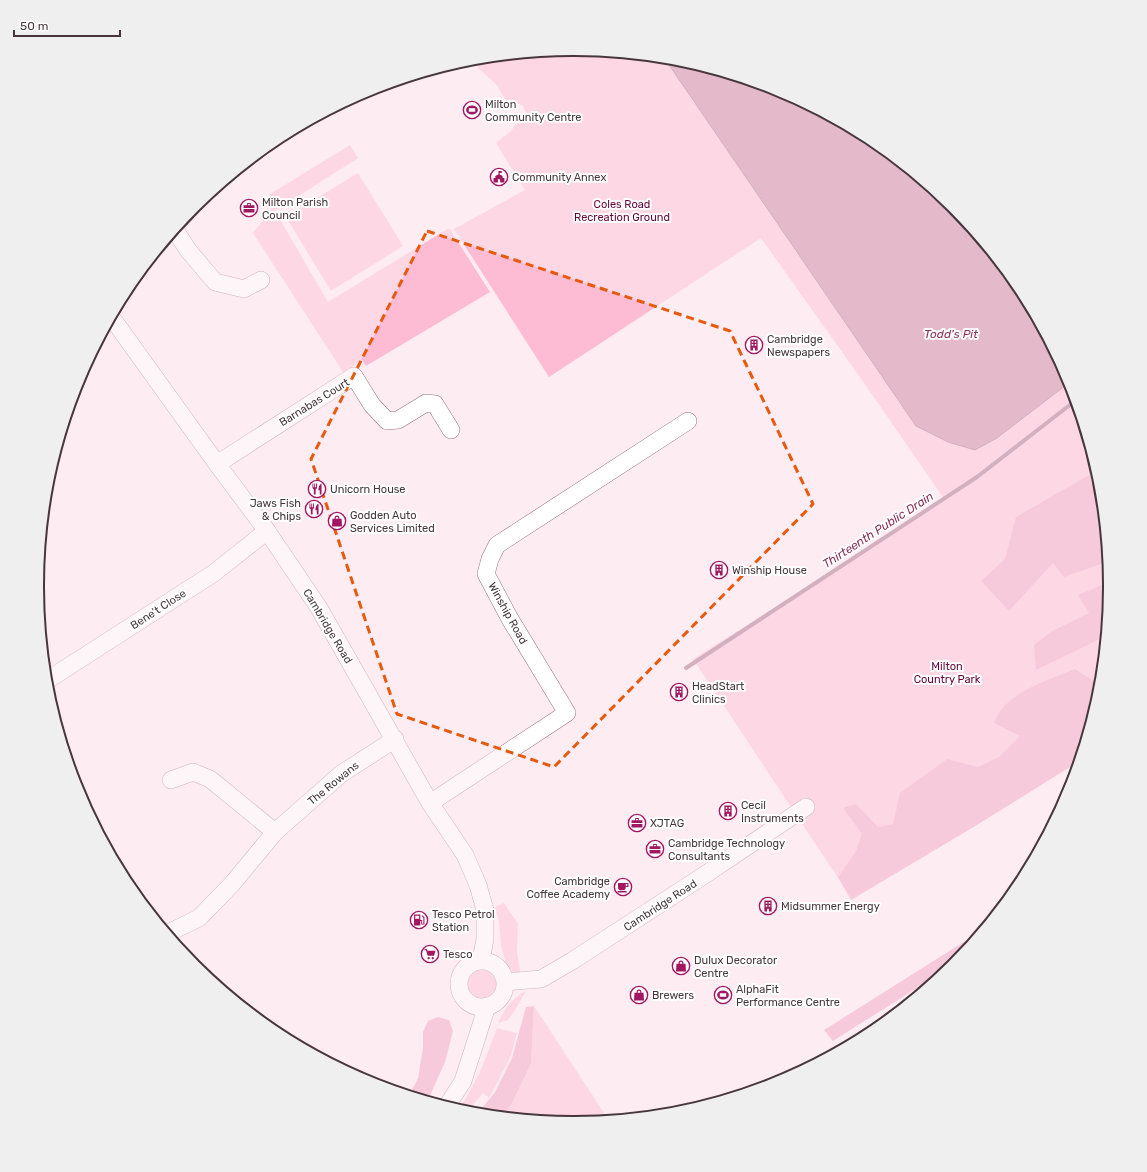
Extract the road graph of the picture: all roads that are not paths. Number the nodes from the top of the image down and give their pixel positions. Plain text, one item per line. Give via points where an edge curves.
1 (178, 234) edge
2 (261, 280) dead end
3 (115, 322) edge
4 (688, 421) dead end
5 (451, 430) dead end
6 (217, 464) junction
7 (267, 531) junction
8 (52, 677) edge
9 (395, 739) junction
10 (171, 780) dead end
11 (430, 802) junction
12 (806, 807) dead end
13 (275, 832) junction
14 (172, 931) edge
15 (481, 960) junction
16 (506, 982) junction
17 (487, 1006) junction
18 (451, 1100) edge

1 - 2 street via 215,282 244,289
3 - 6 street, Cambridge Road
4 - 11 street, Winship Road via 497,545 486,574 567,713
5 - 6 street, Barnabas Court via 435,404 426,402 398,420 387,421 372,405 354,376
6 - 7 street, Cambridge Road
7 - 8 street, Bene't Close via 214,573
7 - 9 street, Cambridge Road via 319,608
9 - 11 street, Cambridge Road
9 - 13 street, The Rowans via 341,774
10 - 13 street via 193,772 210,779
11 - 15 street, Cambridge Road via 465,855 478,884 485,910 485,939
12 - 16 street, Cambridge Road via 541,980
13 - 14 street, The Rowans via 232,884 199,918
15 - 16 street via 498,966
15 - 17 street via 466,967 459,982 461,993 467,1001 476,1006
16 - 17 street via 501,998 495,1004
17 - 18 street via 463,1081

